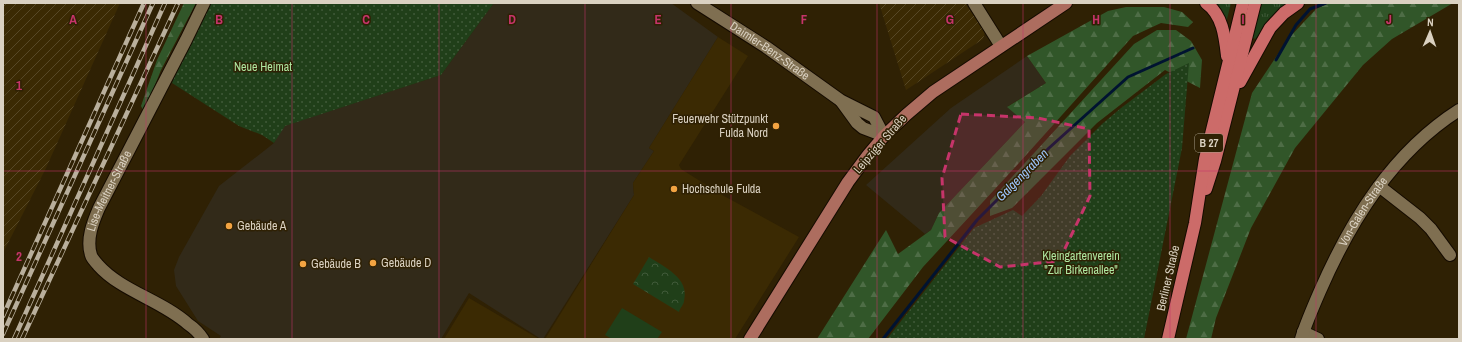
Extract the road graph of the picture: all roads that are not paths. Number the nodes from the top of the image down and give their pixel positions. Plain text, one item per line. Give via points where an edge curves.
1 (204, 3) edge
2 (698, 3) edge
3 (974, 3) edge
4 (1066, 3) edge
5 (1206, 3) edge
6 (1243, 3) edge
7 (1255, 3) edge
8 (1298, 3) edge
9 (1001, 46) junction
10 (1228, 65) junction
11 (1232, 97) junction
12 (1459, 110) edge
13 (884, 136) junction
14 (1379, 186) junction
15 (1195, 223) junction
16 (1450, 255) dead end
17 (1302, 335) edge
18 (203, 339) edge
19 (750, 339) edge
20 (1168, 339) edge
21 (1318, 339) edge

1 - 18 street, Lise-Meitner-Straße via 99,208 90,236 91,257 103,270 172,310
2 - 13 street, Daimler-Benz-Straße via 766,47 840,100 863,128
3 - 9 street
4 - 9 main road, Leipziger Straße
5 - 10 highway via 1219,18
6 - 10 highway, B 27
7 - 11 highway, B 27
8 - 11 highway via 1270,28
9 - 13 main road, Leipziger Straße via 933,92
10 - 15 highway, B 27 via 1205,159
11 - 15 highway, B 27
12 - 14 street, Von-Galen-Straße via 1412,147
13 - 19 main road, Leipziger Straße via 848,182
14 - 16 street via 1420,218
14 - 17 street, Von-Galen-Straße via 1335,256
15 - 20 highway, Berliner Straße / B 27
17 - 21 street

